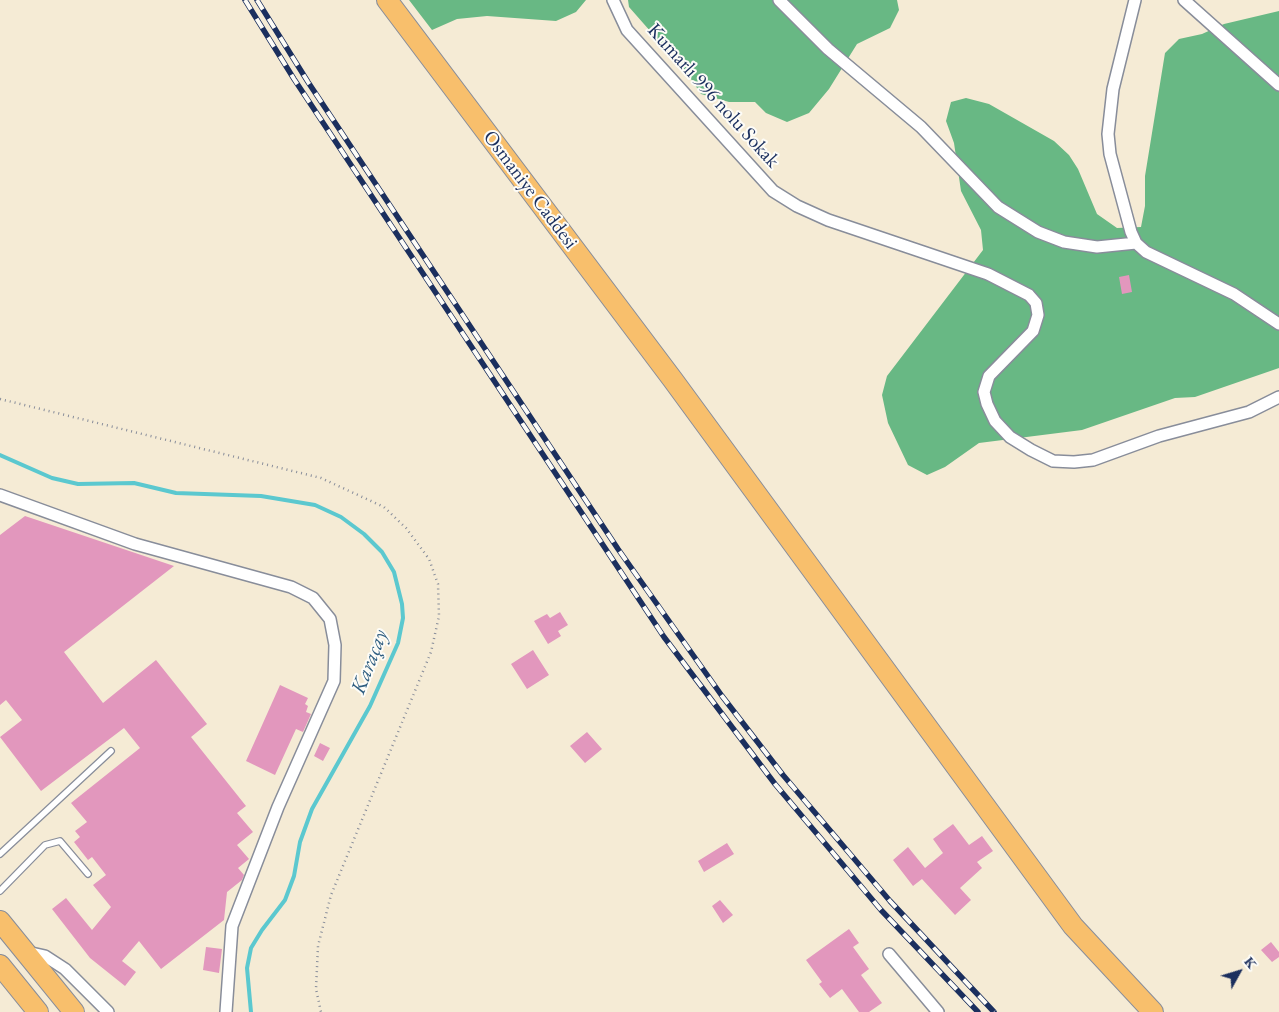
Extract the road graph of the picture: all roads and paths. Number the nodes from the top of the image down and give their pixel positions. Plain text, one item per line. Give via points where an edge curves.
1 (378, 0) edge
2 (387, 0) edge
3 (613, 0) edge
4 (779, 0) edge
5 (1134, 0) edge
6 (1184, 0) edge
7 (1279, 85) edge
8 (1136, 243) junction
9 (1279, 324) edge
10 (1279, 397) edge
11 (0, 399) edge
12 (0, 495) edge
13 (111, 751) dead end
14 (0, 854) edge
15 (88, 874) dead end
16 (0, 891) edge
17 (0, 921) edge
18 (25, 951) junction
19 (889, 954) dead end
20 (0, 965) edge
21 (38, 1012) edge
22 (74, 1012) edge
23 (108, 1012) edge
24 (226, 1012) edge
25 (321, 1012) edge
26 (938, 1012) edge
27 (1137, 1012) edge
28 (1153, 1012) edge

1 - 27 highway via 1063,929
2 - 28 highway, Osmaniye Caddesi via 673,380 1073,926
3 - 10 street, Kumarlı 996 nolu Sokak via 627,30 773,191 828,220 988,274 1029,295 1036,303 1038,315 1033,331 989,376 984,392 995,421 1010,437 1053,461 1093,460 1160,436 1249,412
4 - 8 street via 828,49 921,126 998,207 1038,232 1064,242 1097,247
5 - 8 street via 1113,89 1108,134 1116,183
6 - 7 street
8 - 9 street via 1146,252 1234,294
11 - 25 path via 321,478 384,507 406,528 429,559 438,584 439,616 431,652 331,895 318,946 316,989
12 - 24 street via 135,544 291,587 313,598 330,619 335,646 334,681 278,807 232,926
13 - 14 lane
15 - 16 lane via 60,841 45,845
17 - 18 highway
18 - 22 highway
18 - 23 street via 46,956 65,969
19 - 26 street
20 - 21 highway

